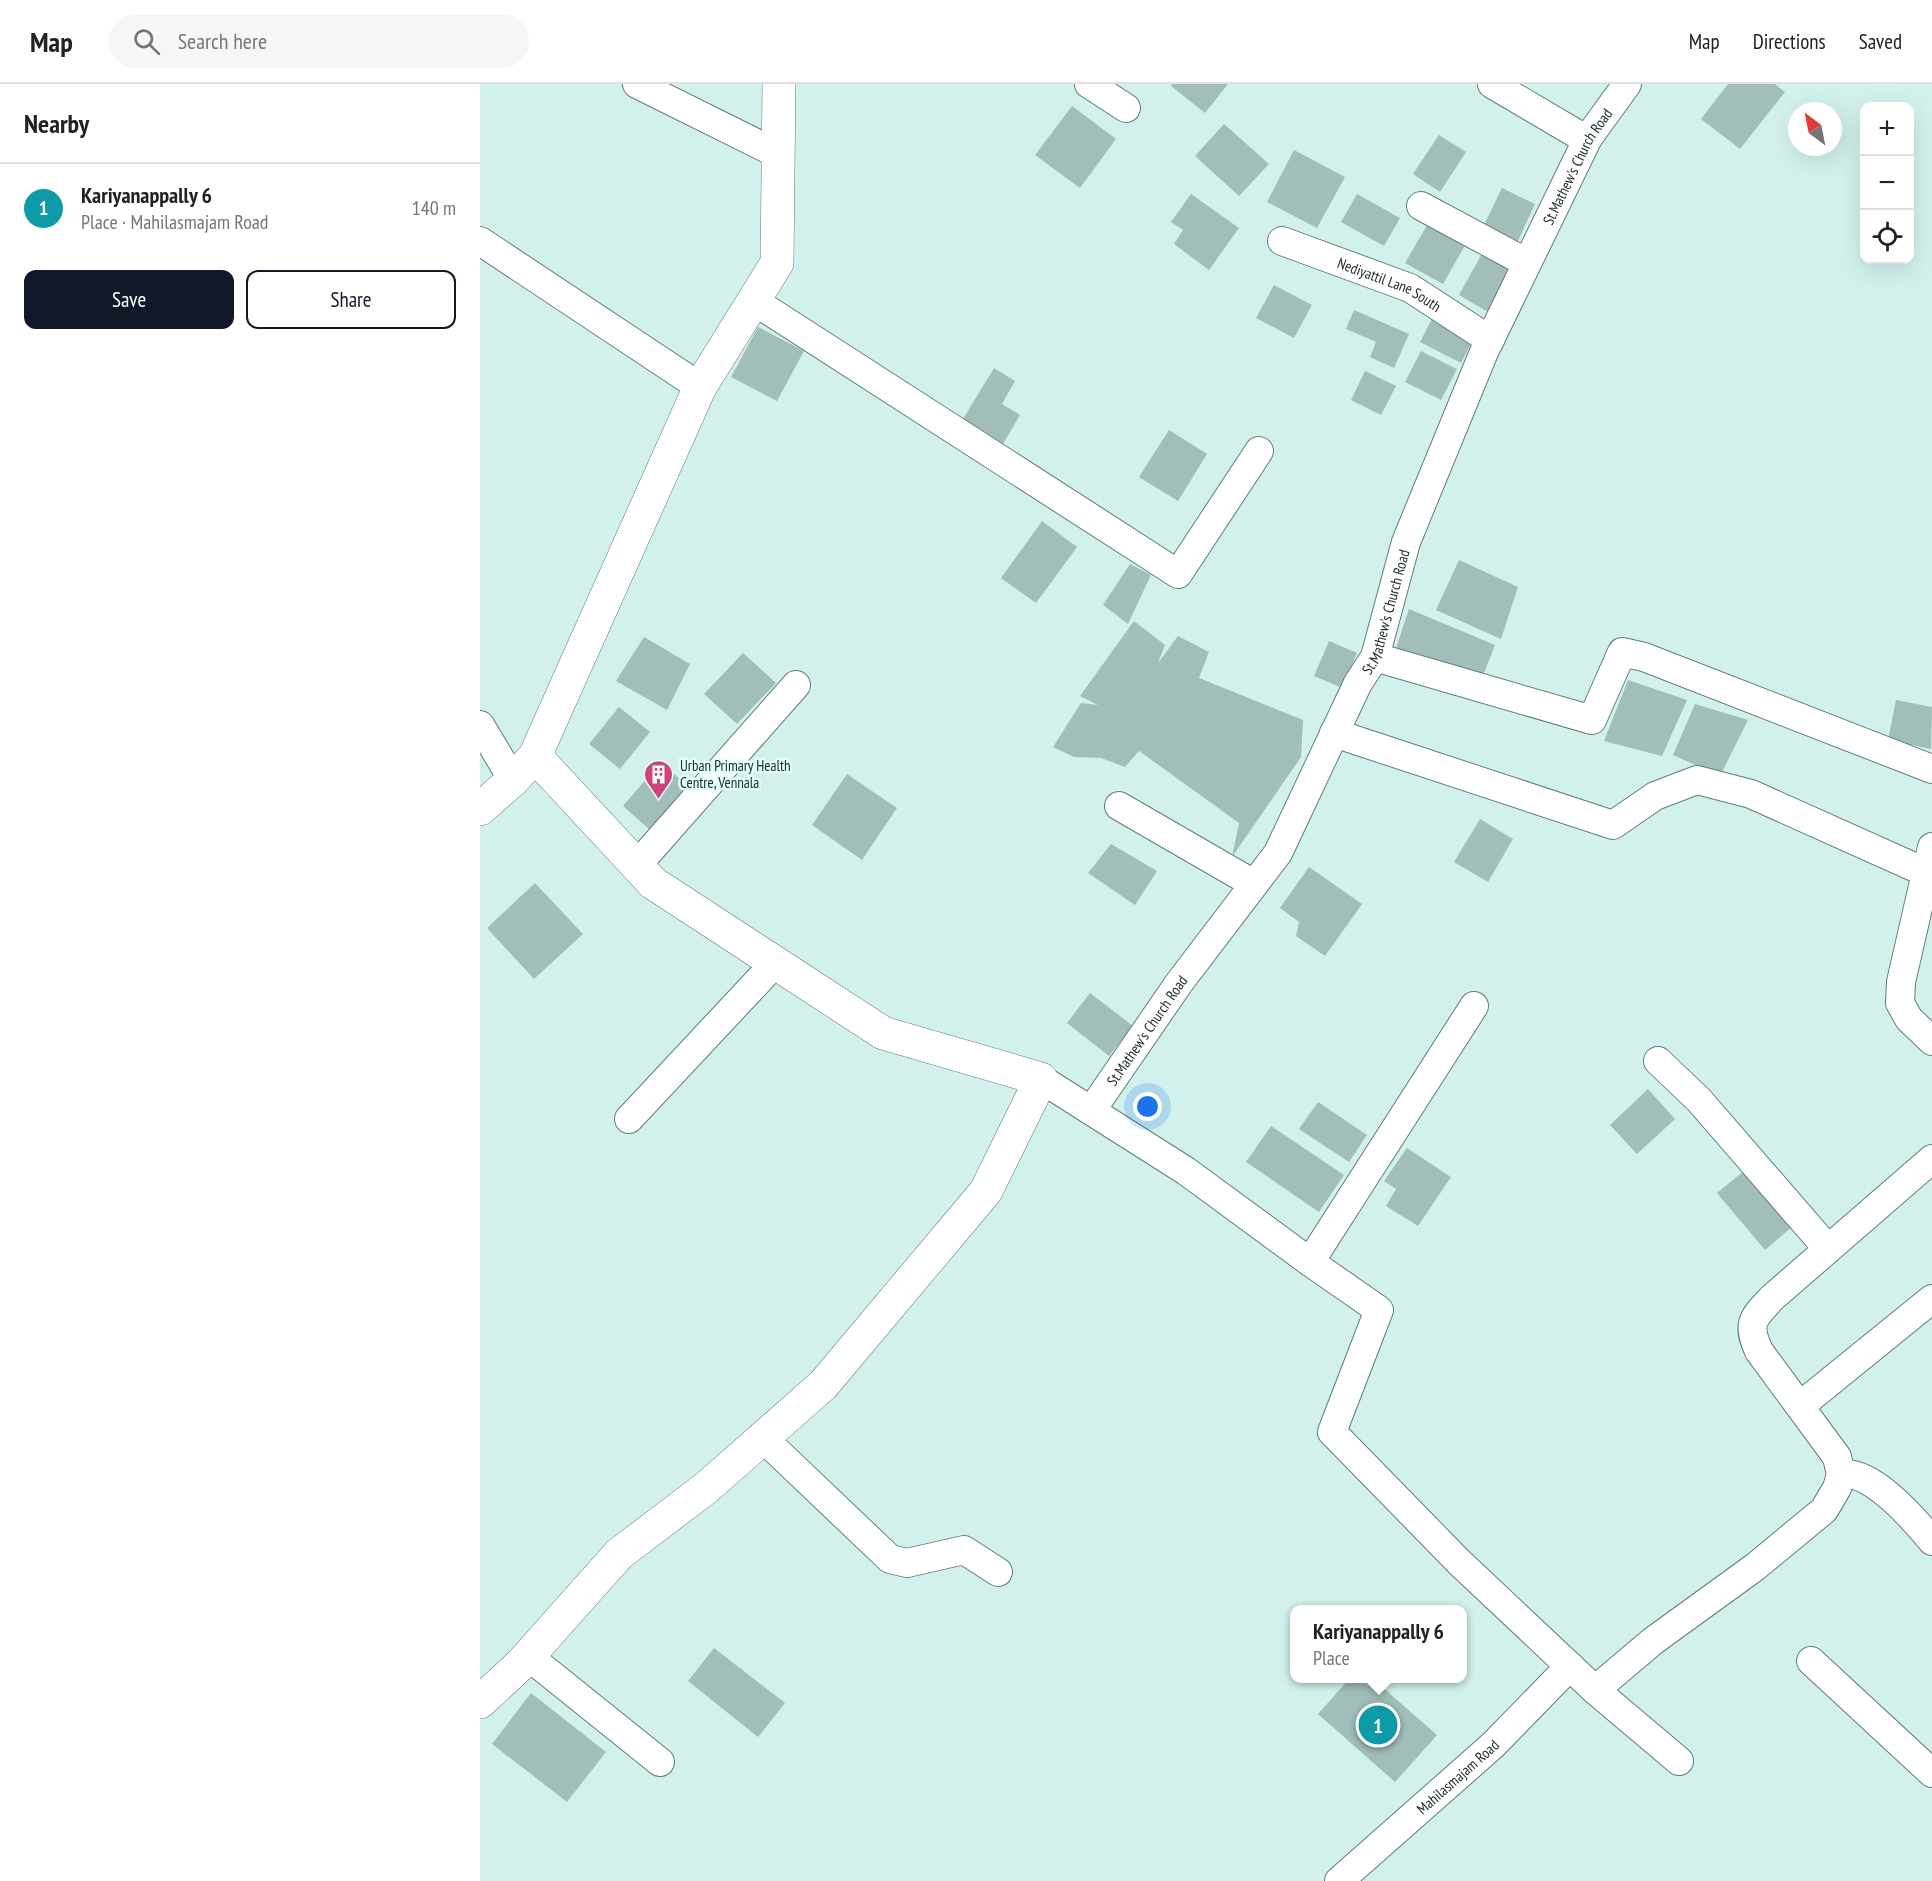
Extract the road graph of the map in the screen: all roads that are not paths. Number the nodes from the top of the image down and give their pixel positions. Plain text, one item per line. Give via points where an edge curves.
1 (637, 84) edge
2 (779, 84) edge
3 (1089, 84) edge
4 (1492, 84) edge
5 (1627, 84) edge
6 (1126, 108) dead end
7 (1587, 140) junction
8 (778, 154) junction
9 (1421, 206) dead end
10 (480, 241) edge
11 (1281, 241) dead end
12 (1527, 263) junction
13 (754, 301) junction
14 (1490, 340) junction
15 (700, 387) junction
16 (1259, 451) dead end
17 (1375, 657) junction
18 (796, 685) dead end
19 (480, 725) edge
20 (1334, 733) junction
21 (535, 756) junction
22 (1932, 769) edge
23 (513, 780) junction
24 (1119, 806) dead end
25 (480, 808) edge
26 (1928, 859) edge
27 (637, 865) junction
28 (1254, 884) junction
29 (775, 963) junction
30 (1474, 1006) dead end
31 (1932, 1041) edge
32 (1658, 1061) dead end
33 (1041, 1079) junction
34 (1091, 1111) junction
35 (629, 1119) dead end
36 (1932, 1159) edge
37 (1828, 1249) junction
38 (1310, 1263) junction
39 (1932, 1299) edge
40 (1800, 1406) junction
41 (763, 1438) junction
42 (1841, 1474) junction
43 (1932, 1541) edge
44 (998, 1572) dead end
45 (528, 1656) junction
46 (1811, 1662) dead end
47 (1570, 1666) junction
48 (1595, 1690) junction
49 (480, 1701) edge
50 (1679, 1761) dead end
51 (660, 1762) dead end
52 (1932, 1773) edge
53 (1339, 1881) edge

1 - 8 street
2 - 8 street
3 - 6 street
4 - 7 street
5 - 7 street, St.Mathew's Church Road
7 - 12 street, St.Mathew's Church Road
8 - 13 street via 777,263
9 - 12 street
10 - 15 street
11 - 14 street, Nediyattil Lane South via 1410,288
12 - 14 street, St.Mathew's Church Road
13 - 15 street
13 - 16 street via 1178,574
14 - 17 street, St.Mathew's Church Road via 1406,542
15 - 21 street
17 - 20 street, St.Mathew's Church Road
17 - 22 street via 1592,720 1622,652 1644,657
18 - 27 street
19 - 23 street
20 - 26 street via 1612,825 1655,796 1697,780 1751,794
20 - 28 street, St.Mathew's Church Road via 1278,853
21 - 23 street
21 - 27 street
23 - 25 street
24 - 28 street
26 - 31 street via 1901,982 1900,1003 1909,1019
27 - 29 street via 653,883
28 - 34 street, St.Mathew's Church Road via 1179,982
29 - 33 street via 883,1033
29 - 35 street
30 - 38 street
32 - 37 street via 1699,1100
33 - 34 street
33 - 41 street via 986,1191 823,1385
34 - 38 street via 1186,1171
36 - 37 street
37 - 40 street via 1755,1316 1751,1334
38 - 47 street via 1379,1310 1332,1432 1459,1562
39 - 40 street
40 - 42 street via 1837,1457
41 - 44 street via 891,1558 907,1563 964,1550
41 - 45 street via 706,1488 618,1554
42 - 43 street via 1857,1476 1875,1486
42 - 48 street via 1824,1510
45 - 49 street
45 - 51 street
46 - 52 street
47 - 48 street
47 - 53 street, Mahilasmajam Road via 1493,1745
48 - 50 street

